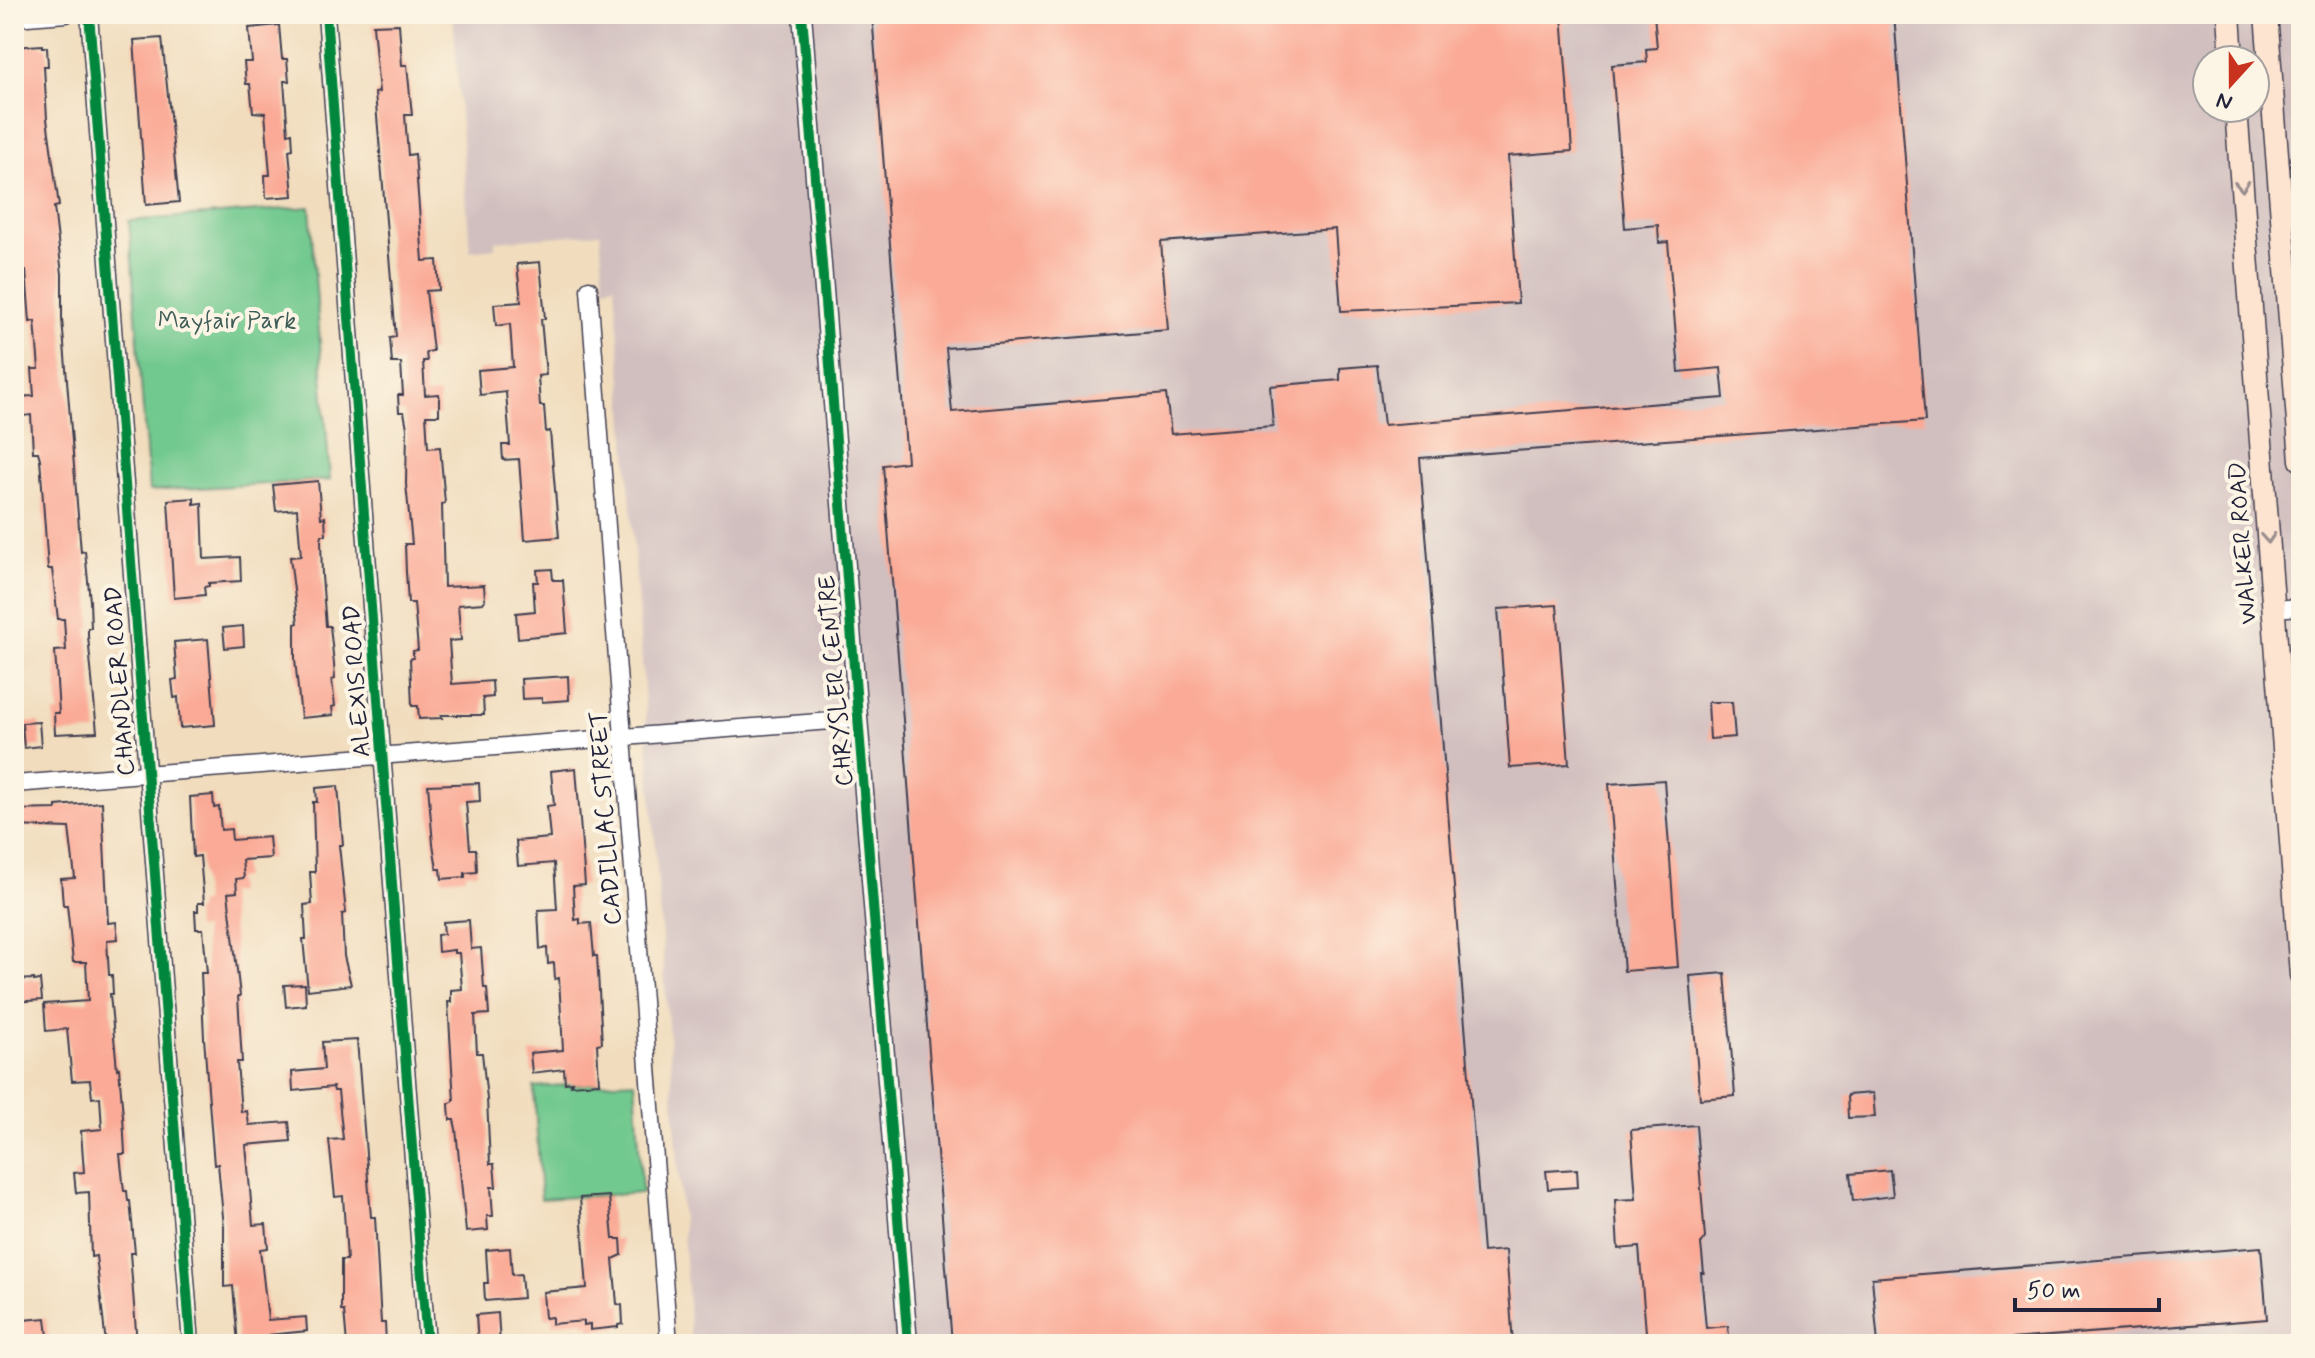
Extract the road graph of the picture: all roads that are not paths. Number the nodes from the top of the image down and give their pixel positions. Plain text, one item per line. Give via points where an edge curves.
1 (66, 14) edge
2 (89, 14) edge
3 (326, 14) edge
4 (802, 14) edge
5 (2229, 14) edge
6 (2266, 14) edge
7 (14, 18) edge
8 (2231, 44) edge
9 (2237, 124) edge
10 (589, 289) dead end
11 (2301, 460) edge
12 (2301, 607) edge
13 (2274, 609) junction
14 (858, 719) junction
15 (623, 738) junction
16 (382, 756) junction
17 (146, 774) junction
18 (14, 784) edge
19 (2301, 975) edge
20 (191, 1344) edge
21 (427, 1344) edge
22 (669, 1344) edge
23 (908, 1344) edge

1 - 7 street
2 - 17 street, CHANDLER ROAD
3 - 16 street, ALEXIS ROAD
4 - 14 street, CHRYSLER CENTRE
5 - 8 main road
6 - 11 main road
9 -> 13 main road, WALKER ROAD
10 - 15 street, CADILLAC STREET
12 - 13 street
13 - 19 main road, WALKER ROAD
14 - 15 street
14 - 23 street, CHRYSLER CENTRE
15 - 16 street
15 - 22 street, CADILLAC STREET
16 - 17 street
16 - 21 street, ALEXIS ROAD
17 - 18 street
17 - 20 street, CHANDLER ROAD

